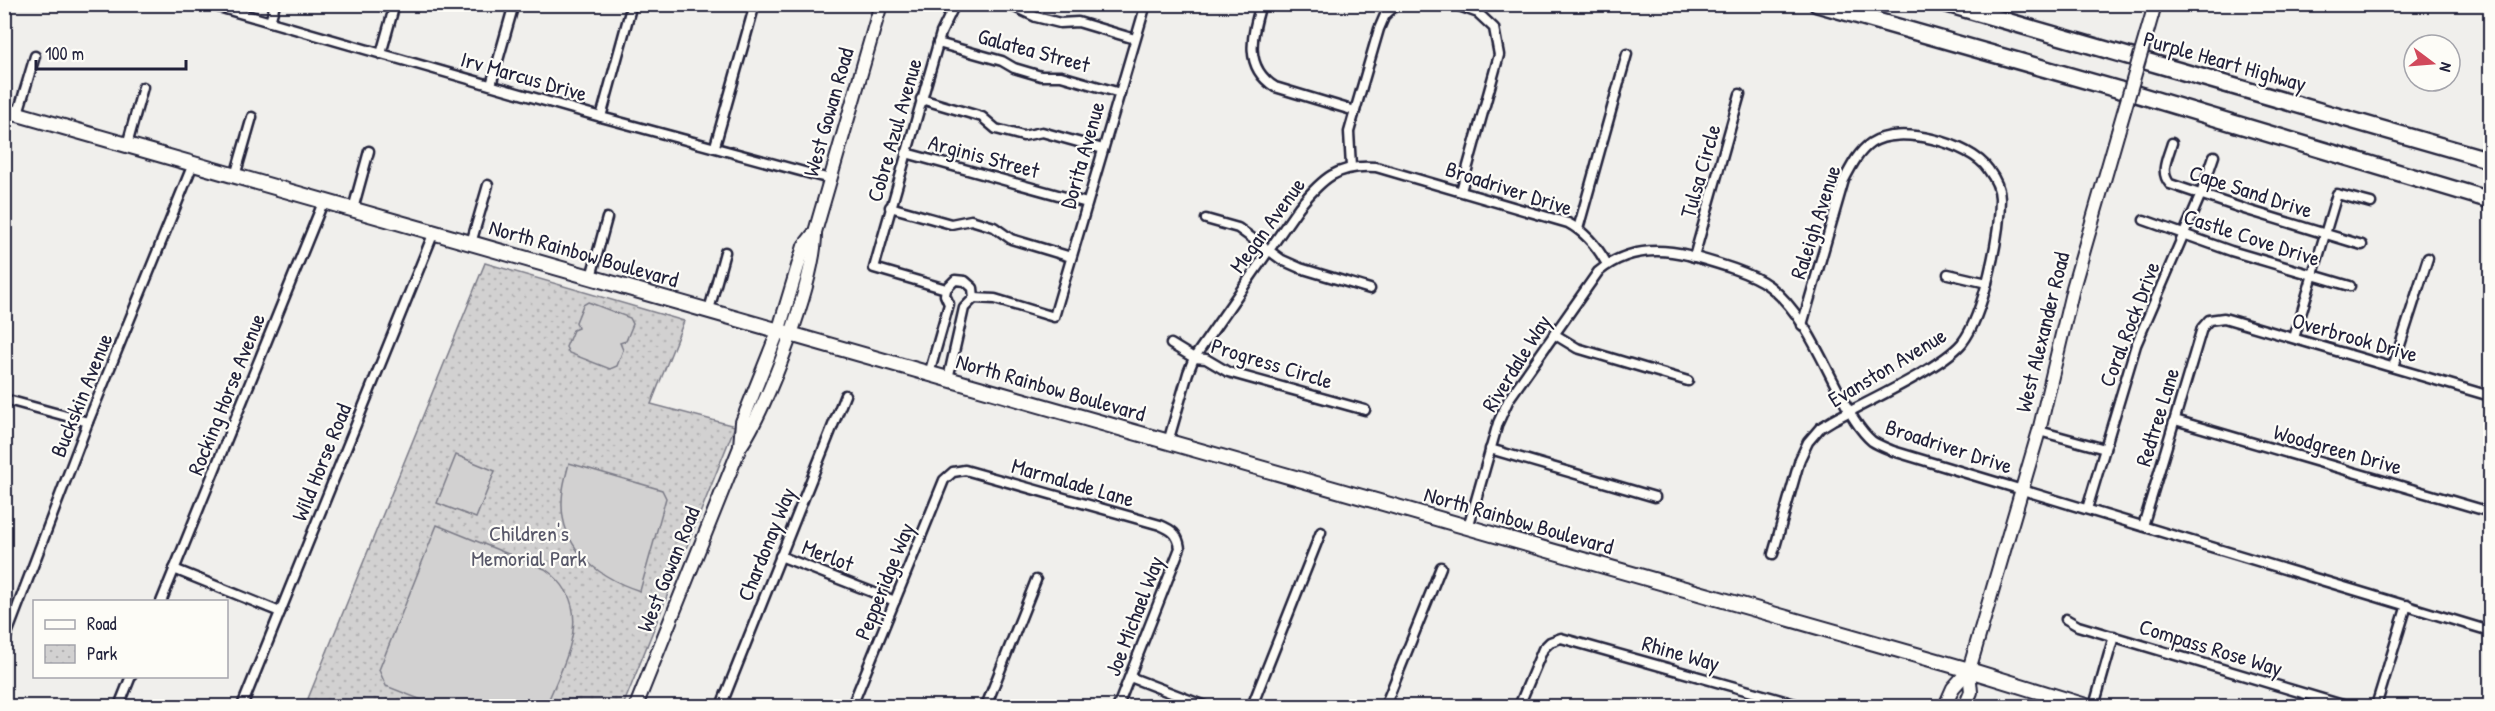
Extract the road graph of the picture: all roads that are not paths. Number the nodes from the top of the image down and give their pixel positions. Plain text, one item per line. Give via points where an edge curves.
1 (208, 4) edge
2 (275, 4) edge
3 (395, 4) edge
4 (514, 4) edge
5 (633, 4) edge
6 (755, 4) edge
7 (881, 4) edge
8 (955, 4) edge
9 (1008, 4) edge
10 (1146, 4) edge
11 (1261, 4) edge
12 (1397, 4) edge
13 (1453, 4) edge
14 (1817, 4) edge
15 (1947, 4) edge
16 (2154, 10) edge
17 (270, 22) junction
18 (1136, 39) junction
19 (938, 43) junction
20 (381, 54) junction
21 (1627, 54) dead end
22 (34, 56) dead end
23 (491, 86) junction
24 (143, 87) dead end
25 (2120, 90) dead end
26 (1120, 93) junction
27 (1740, 94) dead end
28 (2136, 94) dead end
29 (921, 99) junction
30 (11, 111) edge
31 (1355, 111) junction
32 (252, 117) dead end
33 (601, 117) junction
34 (1877, 141) joint
35 (2172, 144) dead end
36 (127, 145) junction
37 (715, 146) junction
38 (1103, 149) junction
39 (369, 151) dead end
40 (906, 153) junction
41 (2214, 156) dead end
42 (2490, 160) edge
43 (193, 164) junction
44 (1351, 167) junction
45 (235, 176) junction
46 (830, 179) junction
47 (488, 185) dead end
48 (1461, 190) junction
49 (2201, 194) junction
50 (324, 200) junction
51 (2490, 200) edge
52 (1087, 203) junction
53 (2371, 203) dead end
54 (890, 207) junction
55 (353, 209) junction
56 (607, 218) dead end
57 (1206, 219) dead end
58 (2144, 220) dead end
59 (1578, 229) junction
60 (434, 232) junction
61 (2324, 234) junction
62 (2183, 235) junction
63 (471, 243) junction
64 (2362, 245) dead end
65 (1269, 250) junction
66 (725, 252) dead end
67 (1071, 256) junction
68 (1694, 257) junction
69 (2428, 258) dead end
70 (1607, 264) junction
71 (1947, 274) dead end
72 (2312, 275) junction
73 (591, 278) junction
74 (1986, 283) junction
75 (2350, 286) dead end
76 (946, 289) junction
77 (1370, 289) dead end
78 (974, 298) junction
79 (709, 310) junction
80 (2210, 320) joint
81 (1802, 325) junction
82 (785, 331) junction
83 (1554, 334) junction
84 (2294, 338) junction
85 (1171, 344) dead end
86 (1194, 358) junction
87 (2393, 367) junction
88 (929, 374) junction
89 (948, 379) junction
90 (1689, 381) dead end
91 (844, 395) dead end
92 (2490, 396) edge
93 (4, 399) edge
94 (1365, 410) dead end
95 (1849, 411) junction
96 (2175, 420) junction
97 (88, 422) junction
98 (2039, 431) junction
99 (1168, 442) junction
100 (1490, 449) junction
101 (2105, 449) junction
102 (953, 472) joint
103 (2022, 489) junction
104 (1655, 497) dead end
105 (2087, 509) junction
106 (2490, 512) edge
107 (2143, 526) junction
108 (1468, 528) junction
109 (1322, 532) dead end
110 (1179, 538) joint
111 (1773, 554) dead end
112 (780, 555) junction
113 (1441, 567) dead end
114 (174, 569) junction
115 (1036, 580) dead end
116 (162, 600) edge
117 (895, 601) junction
118 (2407, 605) junction
119 (280, 612) junction
120 (2066, 619) dead end
121 (2490, 632) edge
122 (2114, 636) junction
123 (4, 642) edge
124 (1969, 670) junction
125 (1130, 677) junction
126 (130, 678) edge
127 (1786, 704) edge
128 (119, 706) edge
129 (242, 706) edge
130 (636, 706) edge
131 (721, 706) edge
132 (852, 706) edge
133 (986, 706) edge
134 (1118, 706) edge
135 (1205, 706) edge
136 (1252, 706) edge
137 (1385, 706) edge
138 (1519, 706) edge
139 (1802, 706) edge
140 (1945, 706) edge
141 (1965, 706) edge
142 (2086, 706) edge
143 (2094, 706) edge
144 (2346, 706) edge
145 (2376, 706) edge

1 - 17 street, Irv Marcus Drive
2 - 17 street
3 - 20 street
4 - 23 street
5 - 33 street
6 - 37 street
7 - 46 main road, West Gowan Road
8 - 19 street, Cobre Azul Avenue
9 - 18 street via 1044,19 1078,22
10 - 18 street, Dorita Avenue
11 - 31 street via 1251,49 1259,73 1275,87
12 - 31 street via 1385,15 1379,29
13 - 48 street via 1478,12 1494,28 1499,55
14 - 25 highway
15 - 42 highway, Purple Heart Highway
16 - 98 main road, West Alexander Road, bridge via 2073,288
17 - 20 street, Irv Marcus Drive
18 - 26 street, Dorita Avenue
19 - 26 street, Galatea Street via 1041,76 1061,76
19 - 29 street, Cobre Azul Avenue
20 - 23 street, Irv Marcus Drive
21 - 59 street
22 - 30 street
23 - 33 street, Irv Marcus Drive
24 - 36 street
26 - 38 street, Dorita Avenue
27 - 68 street, Tulsa Circle
28 - 51 highway
29 - 38 street via 982,117 996,129 1023,136 1042,132
29 - 40 street, Cobre Azul Avenue
30 - 36 main road, North Rainbow Boulevard
31 - 44 street via 1349,132
32 - 45 street
33 - 37 street, Irv Marcus Drive
34 - 74 street, Evanston Avenue via 1904,135 1921,137 1958,147 1988,168 2000,197
34 - 81 street, Raleigh Avenue via 1853,162 1844,180
35 - 49 street, Cape Sand Drive via 2165,178 2170,184
36 - 43 main road, North Rainbow Boulevard
37 - 46 street, Irv Marcus Drive
38 - 52 street, Dorita Avenue
39 - 55 street
40 - 52 street, Arginis Street
40 - 54 street, Cobre Azul Avenue
41 - 49 street, Coral Rock Drive
43 - 45 main road, North Rainbow Boulevard
43 - 97 street, Buckskin Avenue
44 - 48 street, Broadriver Drive via 1376,167
44 - 65 street, Megan Avenue via 1316,186
45 - 50 main road, North Rainbow Boulevard
46 - 82 main road, West Gowan Road via 815,232 816,249
47 - 63 street
48 - 59 street, Broadriver Drive
49 - 61 street, Cape Sand Drive
49 - 62 street, Coral Rock Drive
50 - 55 main road, North Rainbow Boulevard
50 - 114 street, Rocking Horse Avenue
52 - 67 street, Dorita Avenue
53 - 61 street via 2337,194
54 - 67 street via 951,224 971,220 994,227 1011,239
54 - 76 street, Cobre Azul Avenue via 873,268
55 - 60 main road, North Rainbow Boulevard
56 - 73 street
57 - 65 street via 1238,228
58 - 62 street, Castle Cove Drive
59 - 70 street, Broadriver Drive
60 - 63 main road, North Rainbow Boulevard
60 - 119 street, Wild Horse Road
61 - 64 street, Cape Sand Drive
61 - 72 street
62 - 72 street, Castle Cove Drive
62 - 101 street, Coral Rock Drive via 2136,345
63 - 73 main road, North Rainbow Boulevard
65 - 77 street via 1300,268
65 - 86 street, Megan Avenue
66 - 79 street
67 - 78 street, Dorita Avenue via 1054,317
68 - 70 street, Broadriver Drive via 1666,250 1639,251
68 - 81 street, Broadriver Drive via 1767,284 1789,304
69 - 87 street
70 - 83 street, Riverdale Way
71 - 74 street
72 - 75 street, Castle Cove Drive
72 - 84 street
73 - 79 main road, North Rainbow Boulevard
74 - 95 street, Evanston Avenue via 1973,326 1961,344 1934,364
76 - 78 street via 955,280 965,281 973,288
76 - 88 street via 949,304
78 - 89 street via 964,308
79 - 82 main road, North Rainbow Boulevard
80 - 84 street, Overbrook Drive via 2224,318
80 - 96 street, Redtree Lane via 2202,328
81 - 95 street, Broadriver Drive
82 - 88 main road, North Rainbow Boulevard
82 - 130 main road, West Gowan Road via 753,429 740,447
83 - 90 street via 1577,348
83 - 100 street, Riverdale Way via 1509,399
84 - 87 street, Overbrook Drive
85 - 86 street, Progress Circle
86 - 94 street, Progress Circle via 1206,359 1228,372
86 - 99 street, Megan Avenue
87 - 92 street, Overbrook Drive
88 - 89 main road, North Rainbow Boulevard
89 - 99 main road, North Rainbow Boulevard
91 - 112 street, Chardonay Way
93 - 97 street
95 - 103 street, Broadriver Drive via 1870,439 1893,451
95 - 111 street, Evanston Avenue via 1820,428 1808,442
96 - 106 street, Woodgreen Drive
96 - 107 street, Redtree Lane
97 - 123 street, Buckskin Avenue
98 - 101 street
98 - 103 main road, West Alexander Road
99 - 108 main road, North Rainbow Boulevard
100 - 104 street
100 - 108 street, Riverdale Way
101 - 105 street, Coral Rock Drive
102 - 110 street, Marmalade Lane via 965,470 1160,525
102 - 117 street, Pepperidge Way via 944,480
103 - 105 street, Broadriver Drive
103 - 124 main road, West Alexander Road
105 - 107 street, Broadriver Drive
107 - 118 street, Broadriver Drive
108 - 124 main road, North Rainbow Boulevard
109 - 136 street
110 - 125 street, Joe Michael Way via 1180,548
112 - 117 street, Merlot
112 - 131 street, Chardonay Way
113 - 137 street
114 - 116 street, Rocking Horse Avenue
114 - 119 street
115 - 133 street
117 - 132 street, Pepperidge Way
118 - 121 street, Broadriver Drive
118 - 145 street
119 - 129 street, Wild Horse Road
120 - 122 street, Compass Rose Way
122 - 143 street
122 - 144 street, Compass Rose Way
124 - 140 main road, West Alexander Road via 1953,688
124 - 141 main road, West Alexander Road via 1971,692
124 - 142 main road, North Rainbow Boulevard
125 - 134 street, Joe Michael Way
125 - 135 street
126 - 128 street
127 - 138 street, Rhine Way via 1561,638 1543,649
127 - 139 street, Rhine Way

